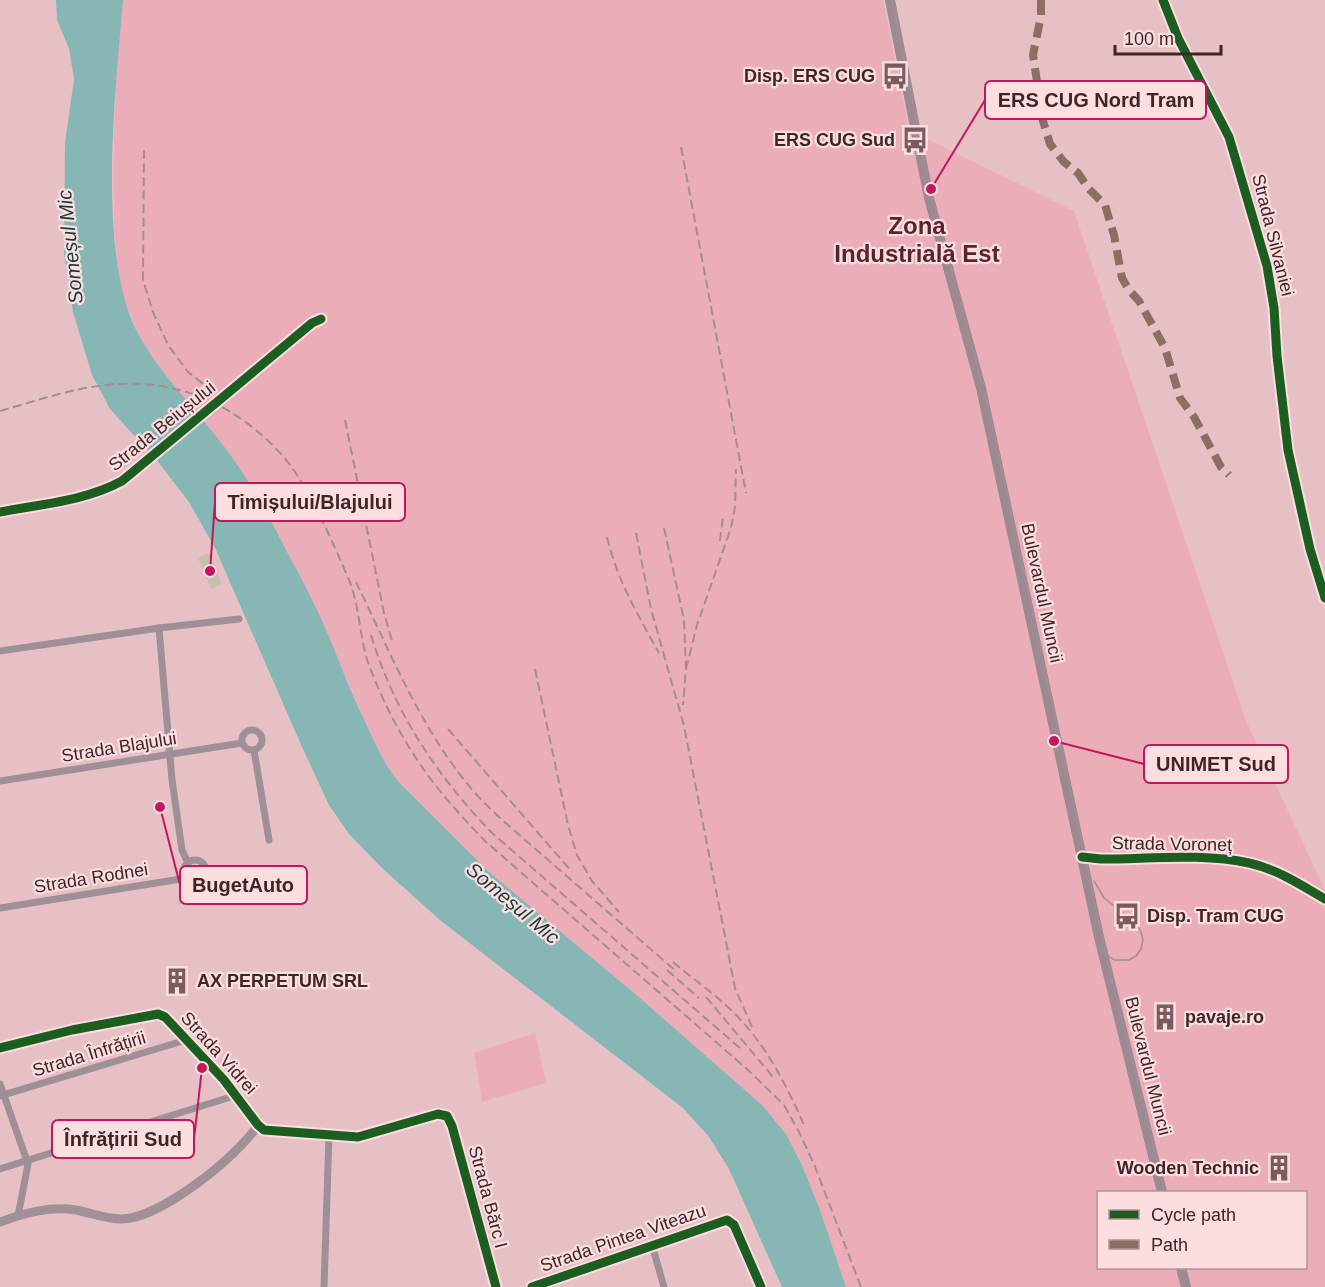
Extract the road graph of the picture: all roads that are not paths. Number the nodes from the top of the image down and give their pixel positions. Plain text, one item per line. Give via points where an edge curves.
1 (890, 0) edge
2 (1163, 0) edge
3 (321, 319) dead end
4 (0, 512) edge
5 (1325, 598) edge
6 (239, 619) dead end
7 (159, 628) junction
8 (0, 651) edge
9 (242, 743) junction
10 (254, 750) junction
11 (170, 755) junction
12 (0, 781) edge
13 (269, 840) dead end
14 (1082, 857) junction
15 (188, 863) junction
16 (187, 878) junction
17 (1325, 899) edge
18 (0, 908) edge
19 (186, 1040) junction
20 (0, 1048) edge
21 (0, 1084) edge
22 (2, 1095) edge
23 (237, 1095) junction
24 (258, 1125) junction
25 (329, 1135) junction
26 (27, 1161) junction
27 (0, 1169) edge
28 (1162, 1191) edge
29 (18, 1216) junction
30 (0, 1222) edge
31 (652, 1245) junction
32 (1181, 1269) edge
33 (324, 1287) edge
34 (496, 1287) edge
35 (531, 1287) edge
36 (664, 1287) edge
37 (761, 1287) edge
38 (1186, 1287) edge

1 - 14 main road, Bulevardul Muncii via 929,198 981,388
2 - 5 street, Strada Silvaniei via 1178,38 1229,136 1267,266 1288,450
3 - 4 street, Strada Beiușului via 123,481 81,497
6 - 7 street
7 - 8 street
7 - 11 street
9 - 10 street via 248,750
9 - 10 street, Strada Blajului via 244,733 257,732 262,742
9 - 11 street, Strada Blajului
10 - 13 street, Strada Blajului
11 - 12 street, Strada Blajului
11 - 15 street via 182,850
14 - 17 street, Strada Voroneț via 1224,859 1251,863
14 - 28 main road, Bulevardul Muncii
15 - 16 street via 184,872
15 - 16 street via 199,861 205,871 199,880
16 - 18 street, Strada Rodnei
19 - 20 street, Strada Vidrei via 162,1015 72,1030
19 - 22 street, Strada Înfrățirii
19 - 23 street, Strada Vidrei
21 - 22 street
22 - 26 street
23 - 24 street, Strada Vidrei
23 - 26 street
24 - 25 street via 268,1131
24 - 29 street via 205,1177 140,1216 120,1219 59,1208
25 - 33 street
25 - 34 street, Strada Bărc I via 358,1137 438,1114 447,1116
26 - 27 street
26 - 29 street
29 - 30 street
31 - 35 street, Strada Pintea Viteazu
31 - 36 street
31 - 37 street, Strada Pintea Viteazu via 730,1220
32 - 38 main road

